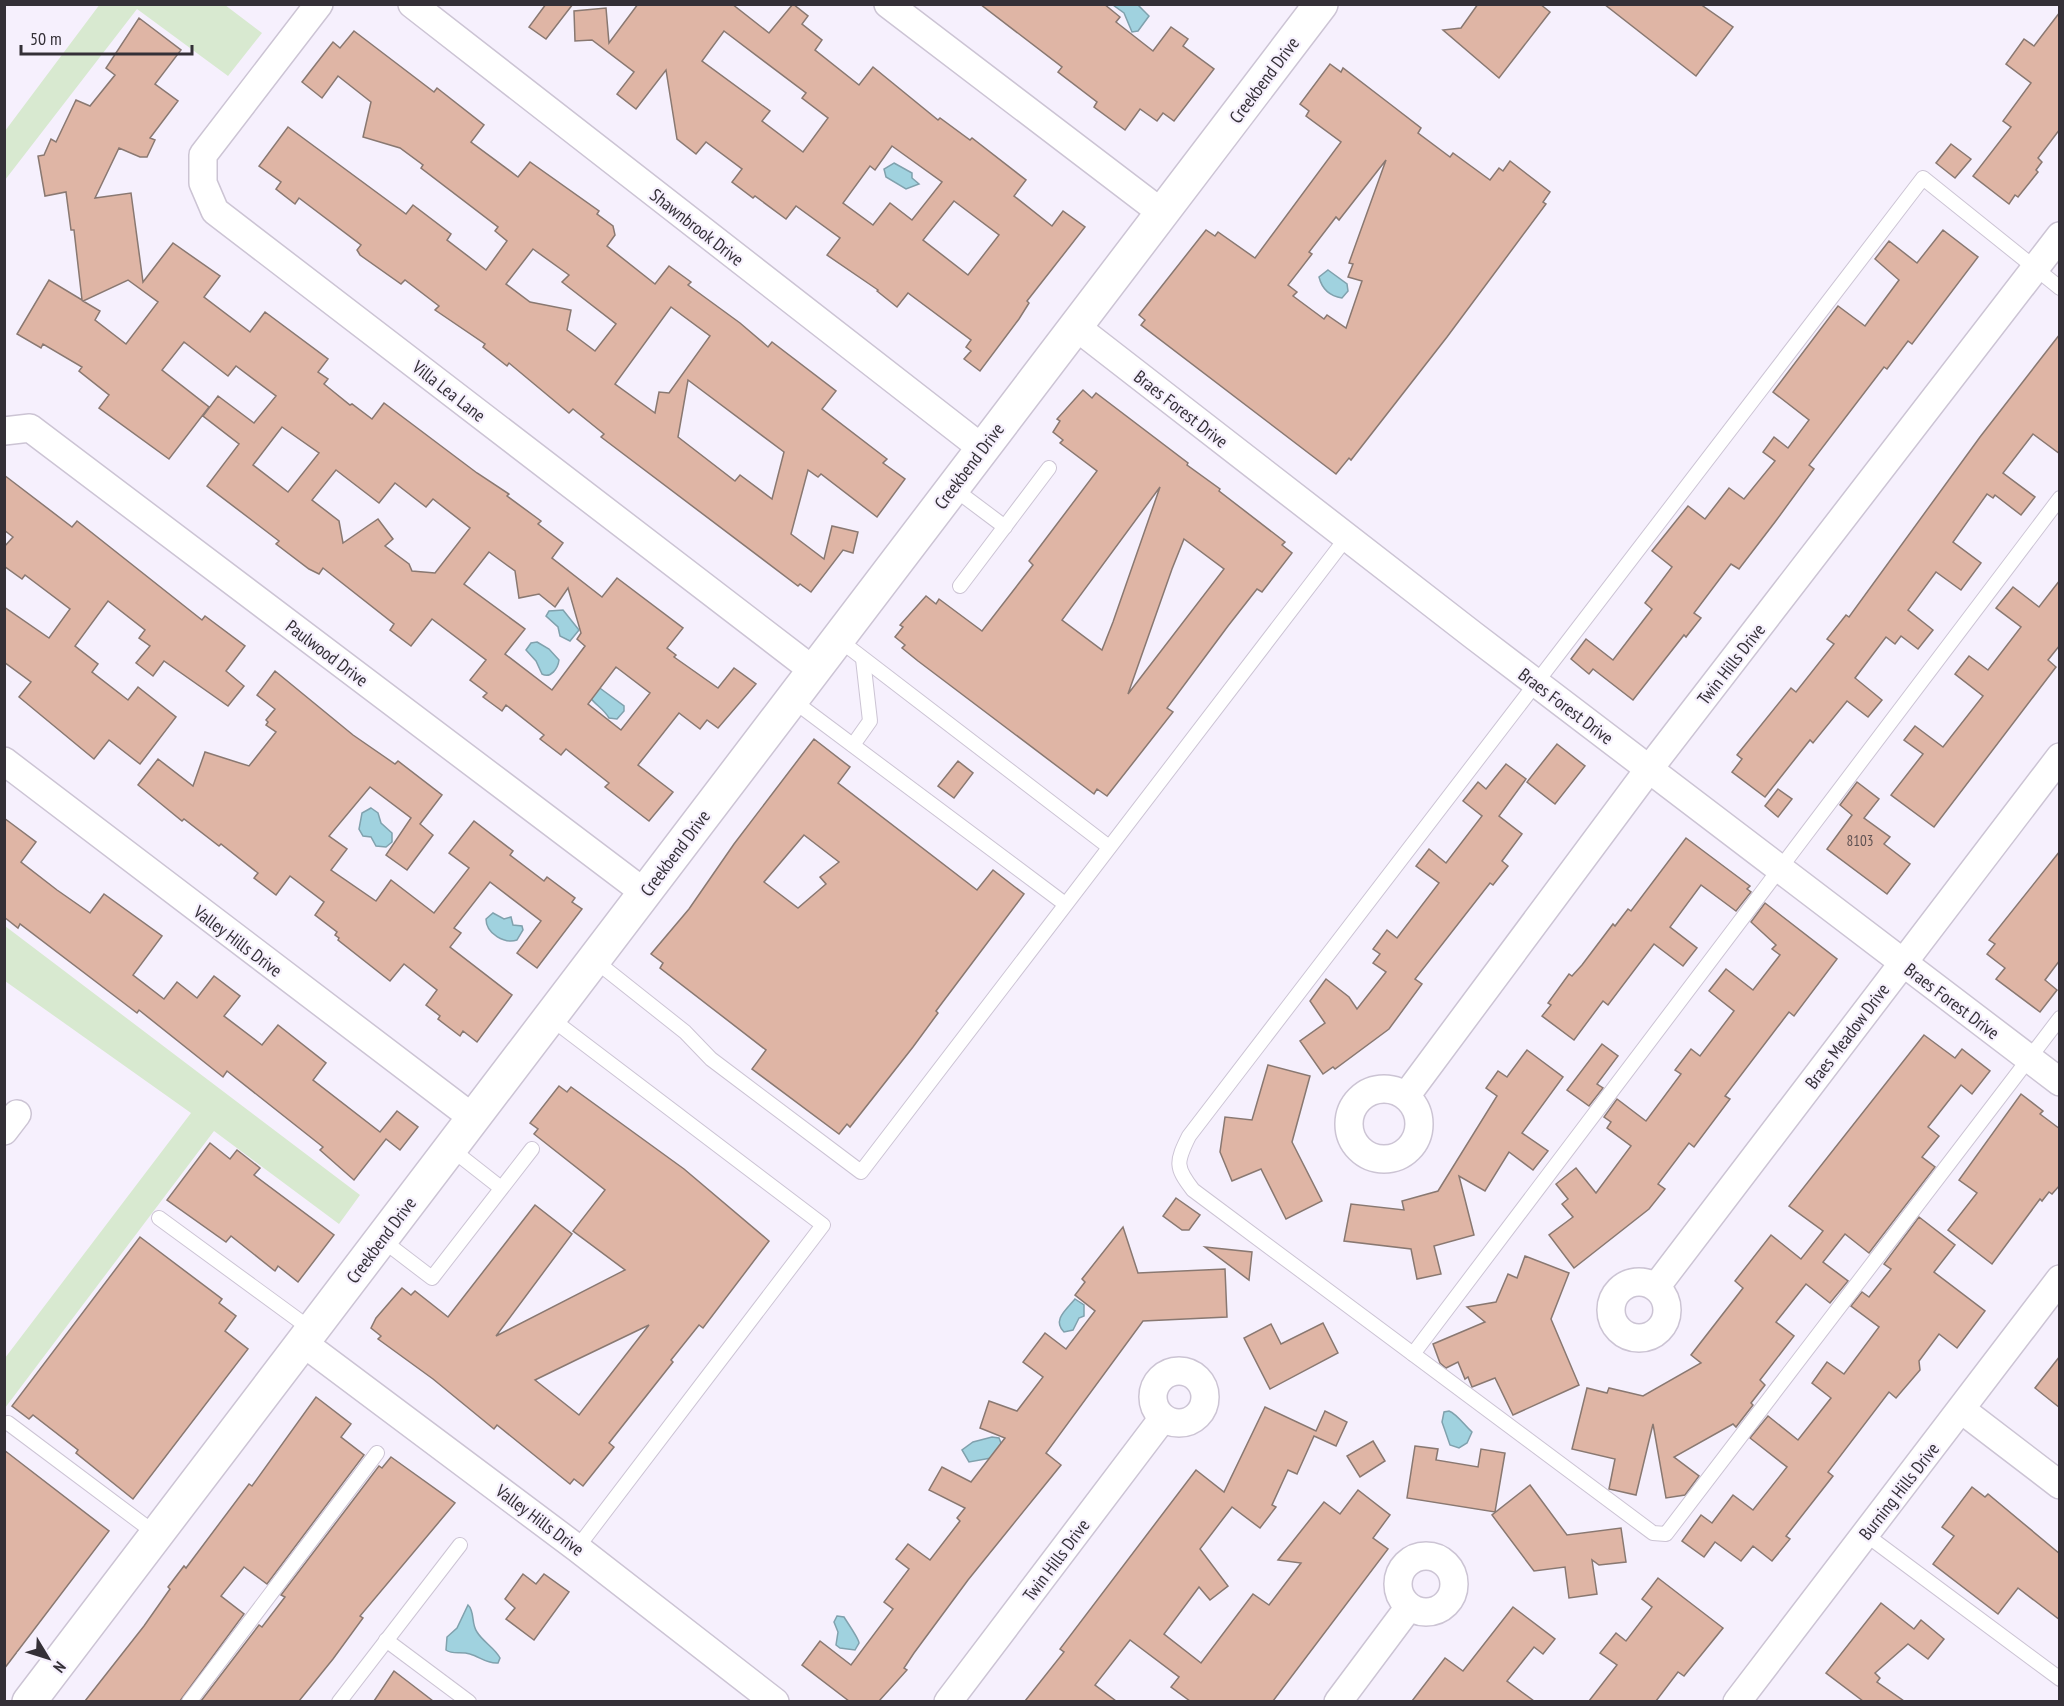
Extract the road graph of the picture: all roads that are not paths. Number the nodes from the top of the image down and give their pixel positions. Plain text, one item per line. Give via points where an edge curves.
1 (320, 4) edge
2 (412, 4) edge
3 (888, 4) edge
4 (1321, 4) edge
5 (1162, 213) junction
6 (2060, 236) edge
7 (2035, 270) junction
8 (2060, 288) edge
9 (1075, 326) junction
10 (4, 431) edge
11 (983, 449) junction
12 (1049, 468) dead end
13 (952, 488) junction
14 (2060, 498) edge
15 (1005, 527) junction
16 (1339, 547) junction
17 (960, 586) dead end
18 (838, 639) junction
19 (863, 659) junction
20 (814, 671) junction
21 (1537, 683) junction
22 (791, 699) junction
23 (853, 745) junction
24 (2060, 758) edge
25 (4, 761) edge
26 (1649, 769) junction
27 (1109, 847) junction
28 (1780, 869) junction
29 (645, 893) junction
30 (1065, 904) junction
31 (593, 959) junction
32 (1902, 963) junction
33 (549, 1017) junction
34 (2060, 1018) edge
35 (2029, 1058) junction
36 (2060, 1082) edge
37 (1406, 1096) dead end
38 (473, 1118) junction
39 (450, 1148) junction
40 (532, 1149) dead end
41 (501, 1188) junction
42 (159, 1218) dead end
43 (381, 1239) junction
44 (2060, 1278) edge
45 (1656, 1287) dead end
46 (307, 1336) junction
47 (1413, 1354) junction
48 (1962, 1410) junction
49 (1163, 1418) dead end
50 (9, 1423) dead end
51 (377, 1453) dead end
52 (2060, 1485) edge
53 (156, 1534) junction
54 (1865, 1534) junction
55 (460, 1545) dead end
56 (577, 1548) junction
57 (1409, 1607) dead end
58 (386, 1640) junction
59 (2060, 1679) edge
60 (29, 1701) edge
61 (189, 1701) edge
62 (339, 1701) edge
63 (469, 1701) edge
64 (775, 1701) edge
65 (948, 1701) edge
66 (1338, 1701) edge
67 (1737, 1701) edge

1 - 20 street, Villa Lea Lane via 203,155 202,183 215,211
2 - 11 street, Shawnbrook Drive
3 - 5 street
4 - 5 street, Creekbend Drive
5 - 9 street, Creekbend Drive
6 - 7 street, Twin Hills Drive
7 - 8 lane
7 - 21 lane via 1923,178
7 - 26 street, Twin Hills Drive
9 - 11 street, Creekbend Drive
9 - 16 street, Braes Forest Drive
10 - 29 street, Paulwood Drive via 30,428
11 - 13 street, Creekbend Drive
12 - 15 lane
13 - 15 lane
13 - 18 street, Creekbend Drive
14 - 28 lane
15 - 17 lane
16 - 21 street, Braes Forest Drive
16 - 27 lane
18 - 19 lane
18 - 20 street, Creekbend Drive
19 - 23 lane via 870,721
19 - 27 lane
20 - 22 street, Creekbend Drive
21 - 26 street, Braes Forest Drive
21 - 47 lane via 1189,1136 1179,1156 1179,1173 1193,1190
22 - 23 lane
22 - 29 street, Creekbend Drive
23 - 30 lane
24 - 32 street, Braes Meadow Drive
25 - 38 street, Valley Hills Drive
26 - 28 street, Braes Forest Drive
26 - 37 street, Twin Hills Drive
27 - 30 lane
28 - 32 street, Braes Forest Drive
28 - 47 lane
29 - 31 street, Creekbend Drive
30 - 31 lane via 861,1172 711,1059 685,1032
31 - 33 street, Creekbend Drive
32 - 35 street, Braes Forest Drive
32 - 45 street, Braes Meadow Drive
33 - 38 street, Creekbend Drive
33 - 56 lane via 823,1225
34 - 35 lane
35 - 36 street, Braes Forest Drive
35 - 47 lane via 1666,1534 1653,1533
38 - 39 street, Creekbend Drive
39 - 41 lane
39 - 43 street, Creekbend Drive
40 - 41 lane
41 - 43 lane via 432,1278
42 - 46 lane
43 - 46 street, Creekbend Drive
44 - 48 street, Burning Hills Drive
46 - 53 street, Creekbend Drive
46 - 56 street, Valley Hills Drive
48 - 52 street
48 - 54 street, Burning Hills Drive
49 - 65 street, Twin Hills Drive
50 - 53 lane
51 - 61 lane
53 - 60 street, Creekbend Drive
54 - 59 lane
54 - 67 street, Burning Hills Drive
55 - 58 lane
56 - 64 street, Valley Hills Drive
57 - 66 street
58 - 62 lane
58 - 63 lane

